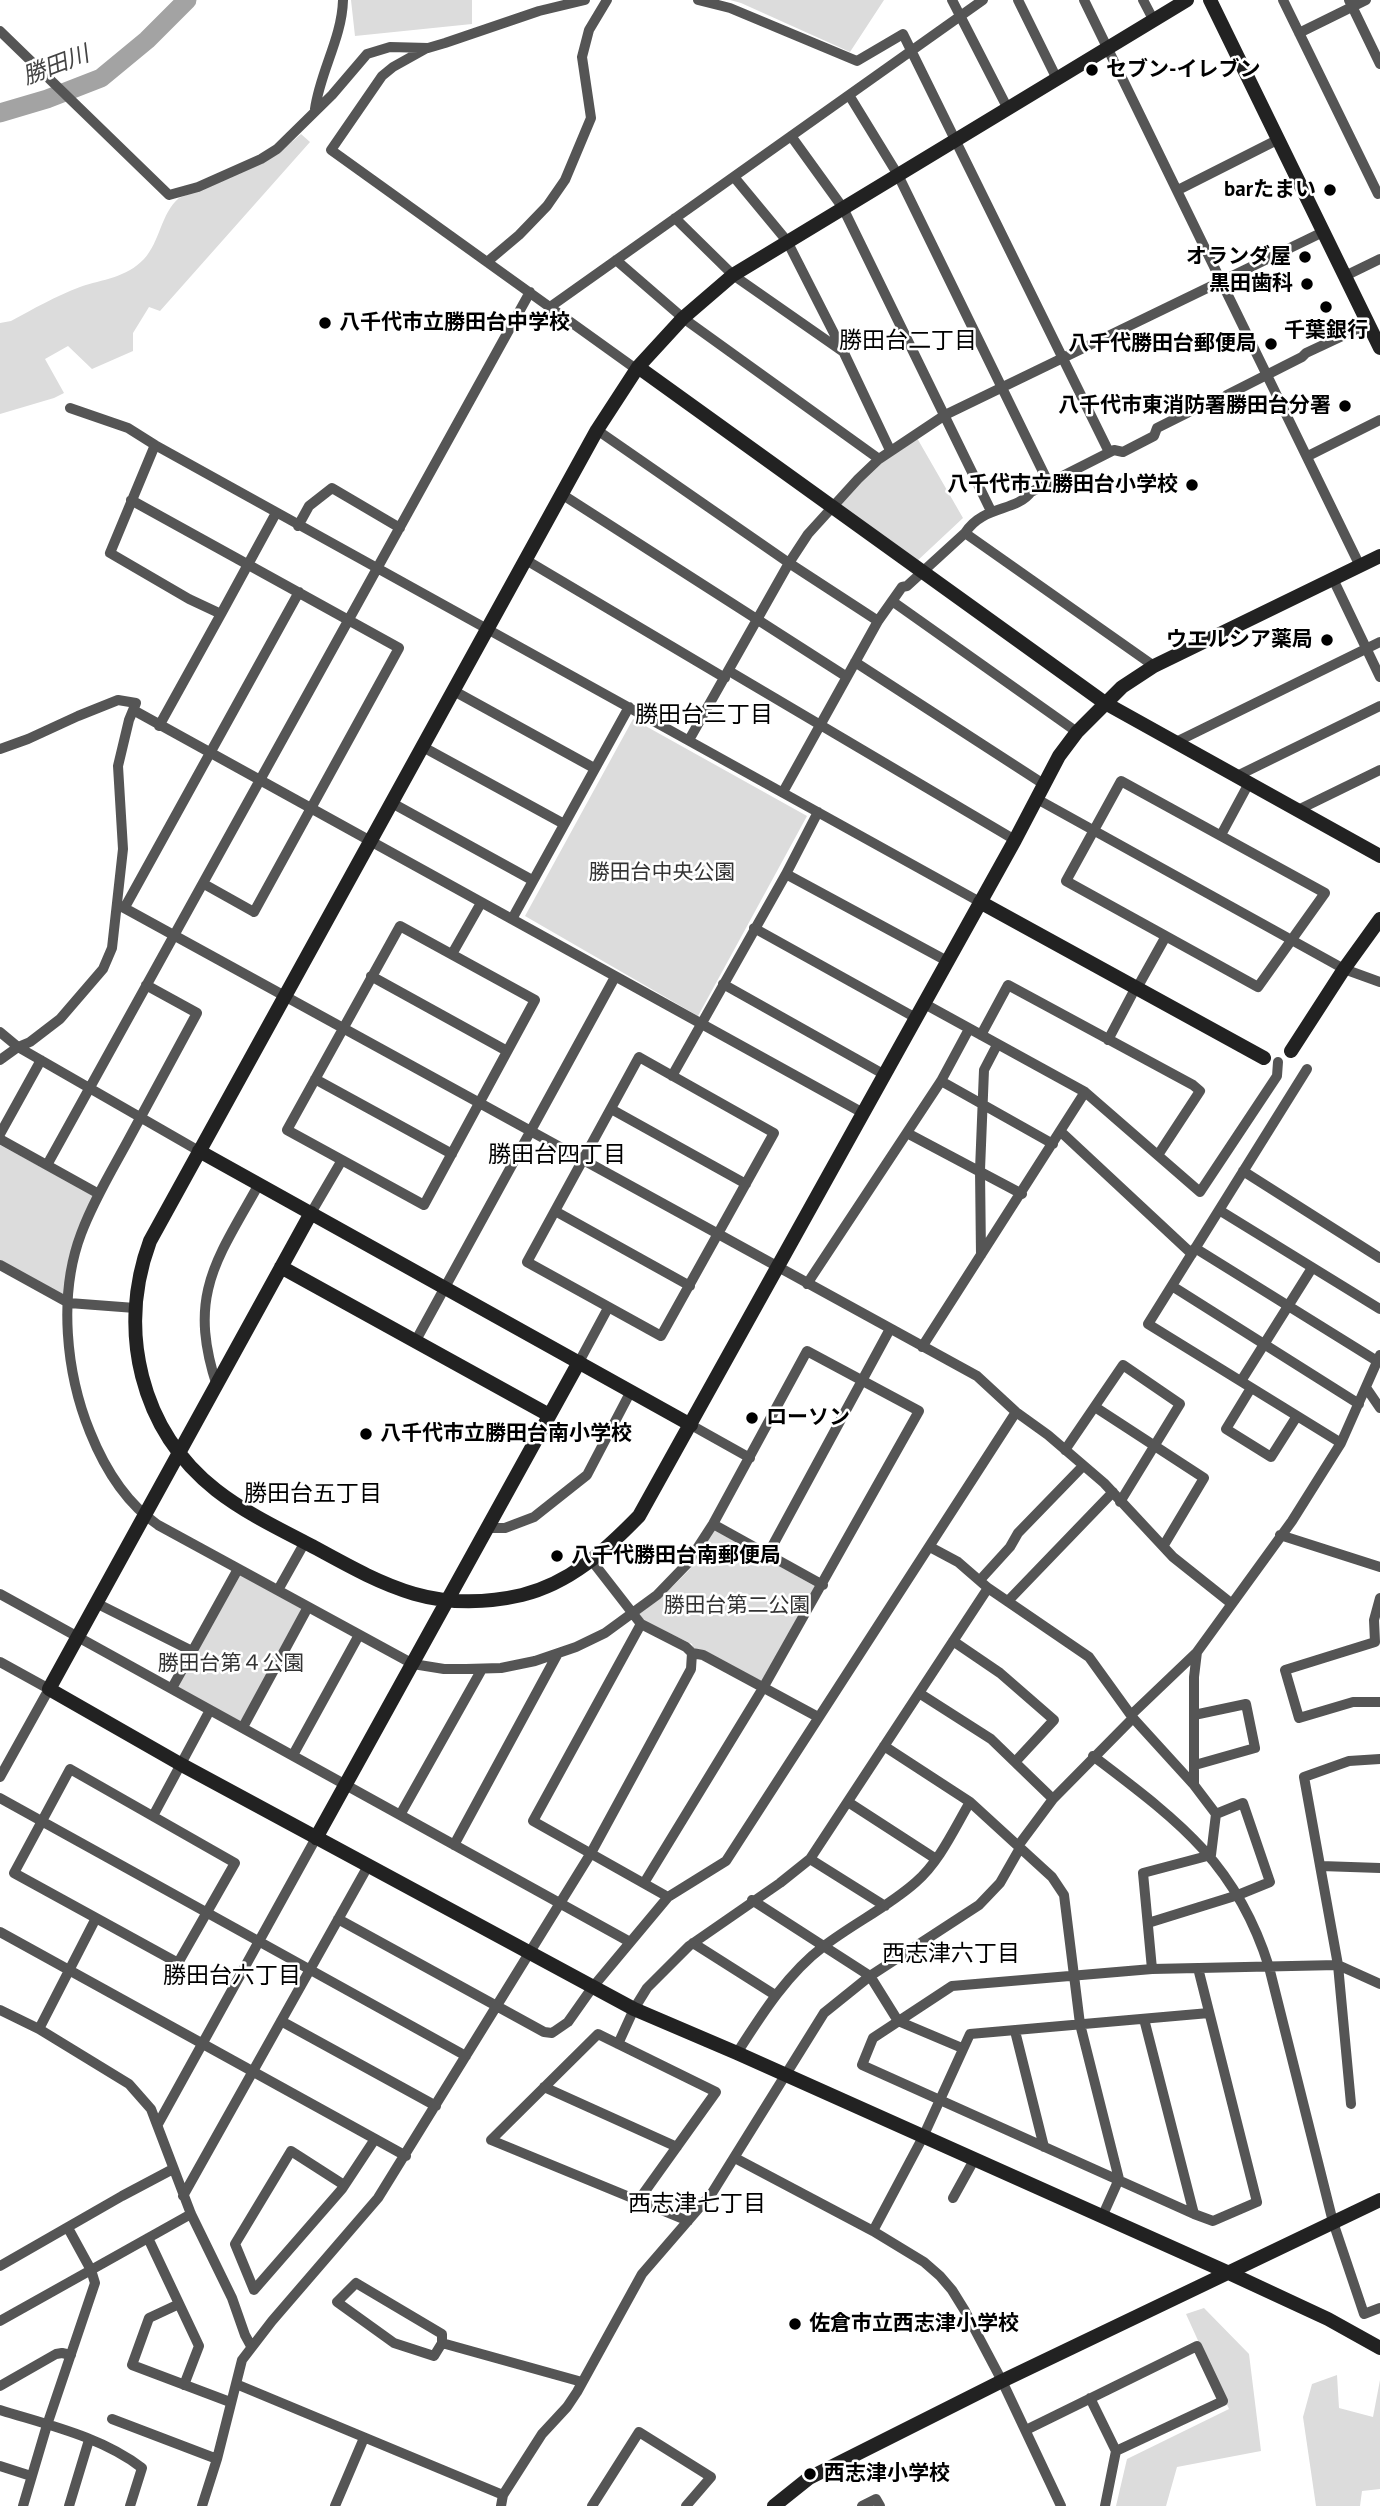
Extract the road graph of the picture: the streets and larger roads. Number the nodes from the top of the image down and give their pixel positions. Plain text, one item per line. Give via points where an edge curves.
1 (343, 0) edge
2 (585, 0) edge
3 (607, 0) edge
4 (698, 0) edge
5 (953, 0) edge
6 (983, 0) edge
7 (1018, 0) edge
8 (1084, 0) edge
9 (1143, 0) edge
10 (1187, 0) edge
11 (1210, 0) edge
12 (1283, 0) edge
13 (1366, 0) edge
14 (1350, 3) edge
15 (538, 6) edge
16 (961, 16) junction
17 (1154, 21) junction
18 (0, 31) edge
19 (1299, 33) junction
20 (428, 48) junction
21 (1108, 48) junction
22 (911, 51) junction
23 (1380, 64) edge
24 (1057, 79) junction
25 (849, 95) junction
26 (315, 109) junction
27 (1008, 109) junction
28 (791, 136) junction
29 (956, 140) junction
30 (1277, 140) junction
31 (898, 175) junction
32 (734, 177) junction
33 (1178, 190) junction
34 (1380, 193) edge
35 (843, 208) junction
36 (675, 218) junction
37 (1323, 232) junction
38 (788, 242) junction
39 (1380, 259) edge
40 (616, 260) junction
41 (487, 262) junction
42 (733, 275) junction
43 (1345, 276) junction
44 (1222, 279) junction
45 (530, 292) junction
46 (550, 307) junction
47 (682, 318) junction
48 (1374, 321) edge
49 (1380, 348) edge
50 (844, 353) junction
51 (1061, 357) junction
52 (637, 368) junction
53 (1267, 374) junction
54 (1002, 387) junction
55 (70, 408) dead end
56 (945, 415) junction
57 (1380, 420) edge
58 (597, 430) junction
59 (155, 445) junction
60 (890, 450) junction
61 (1108, 452) junction
62 (1308, 456) junction
63 (879, 459) junction
64 (1048, 482) junction
65 (563, 495) junction
66 (131, 500) junction
67 (832, 506) junction
68 (991, 510) junction
69 (276, 513) junction
70 (298, 526) junction
71 (400, 527) junction
72 (965, 533) junction
73 (1380, 556) edge
74 (526, 560) junction
75 (789, 563) junction
76 (248, 564) junction
77 (1360, 566) junction
78 (378, 568) junction
79 (921, 571) junction
80 (1333, 579) junction
81 (299, 592) junction
82 (892, 601) junction
83 (221, 614) junction
84 (349, 619) junction
85 (757, 620) junction
86 (878, 621) junction
87 (489, 629) junction
88 (1380, 642) edge
89 (1366, 649) junction
90 (855, 662) junction
91 (1154, 666) junction
92 (727, 675) junction
93 (847, 677) junction
94 (1380, 677) edge
95 (454, 691) junction
96 (1105, 703) junction
97 (1380, 706) edge
98 (629, 707) junction
99 (135, 711) junction
100 (821, 725) junction
101 (159, 726) junction
102 (1077, 732) junction
103 (689, 740) junction
104 (1175, 742) junction
105 (423, 747) junction
106 (0, 749) edge
107 (209, 752) junction
108 (594, 768) junction
109 (1380, 770) edge
110 (1243, 779) junction
111 (260, 781) junction
112 (1045, 785) junction
113 (783, 792) junction
114 (1037, 800) junction
115 (392, 803) junction
116 (312, 809) junction
117 (1298, 810) junction
118 (818, 812) junction
119 (564, 824) junction
120 (1094, 831) junction
121 (1221, 835) junction
122 (1014, 840) junction
123 (370, 842) junction
124 (1380, 856) edge
125 (786, 874) junction
126 (532, 880) junction
127 (204, 884) junction
128 (481, 902) junction
129 (980, 902) junction
130 (121, 905) junction
131 (512, 919) junction
132 (1380, 919) edge
133 (754, 928) junction
134 (174, 935) junction
135 (1166, 936) junction
136 (1291, 940) junction
137 (452, 954) junction
138 (947, 961) junction
139 (1344, 969) junction
140 (372, 976) junction
141 (615, 977) junction
142 (1380, 982) edge
143 (723, 984) junction
144 (146, 985) junction
145 (1136, 988) junction
146 (285, 995) junction
147 (923, 1003) junction
148 (916, 1017) junction
149 (701, 1024) junction
150 (344, 1028) junction
151 (969, 1029) junction
152 (0, 1032) edge
153 (981, 1035) junction
154 (1108, 1040) junction
155 (997, 1045) junction
156 (18, 1047) junction
157 (507, 1051) junction
158 (1291, 1051) joint
159 (0, 1060) edge
160 (41, 1060) junction
161 (1271, 1060) junction
162 (1307, 1069) dead end
163 (885, 1075) junction
164 (672, 1076) junction
165 (315, 1079) junction
166 (941, 1081) junction
167 (89, 1088) junction
168 (1085, 1092) junction
169 (479, 1103) junction
170 (982, 1103) junction
171 (611, 1109) junction
172 (863, 1113) junction
173 (141, 1118) junction
174 (1060, 1130) junction
175 (531, 1131) junction
176 (907, 1133) junction
177 (0, 1136) edge
178 (1053, 1144) junction
179 (198, 1151) junction
180 (452, 1154) junction
181 (1158, 1155) junction
182 (342, 1160) junction
183 (583, 1160) junction
184 (47, 1165) junction
185 (980, 1170) junction
186 (1243, 1171) junction
187 (259, 1184) junction
188 (746, 1184) junction
189 (99, 1194) junction
190 (1022, 1194) junction
191 (1219, 1210) junction
192 (555, 1211) junction
193 (311, 1213) junction
194 (718, 1234) junction
195 (1193, 1251) junction
196 (981, 1255) junction
197 (1380, 1258) edge
198 (0, 1266) edge
199 (281, 1267) junction
200 (777, 1267) junction
201 (1312, 1268) junction
202 (807, 1284) junction
203 (690, 1286) junction
204 (1172, 1286) junction
205 (444, 1287) junction
206 (69, 1303) junction
207 (1289, 1306) junction
208 (135, 1308) junction
209 (608, 1308) junction
210 (1380, 1309) edge
211 (890, 1329) junction
212 (415, 1342) junction
213 (1265, 1344) junction
214 (922, 1347) junction
215 (1379, 1358) edge
216 (579, 1362) junction
217 (862, 1380) junction
218 (1246, 1385) junction
219 (216, 1386) junction
220 (1367, 1389) junction
221 (631, 1391) junction
222 (1359, 1404) junction
223 (1095, 1407) junction
224 (1380, 1408) edge
225 (1016, 1412) junction
226 (549, 1415) junction
227 (1297, 1416) junction
228 (691, 1424) junction
229 (1341, 1443) junction
230 (1154, 1448) junction
231 (1065, 1450) junction
232 (178, 1453) junction
233 (750, 1458) junction
234 (1083, 1466) junction
235 (1113, 1492) junction
236 (1120, 1502) junction
237 (144, 1516) junction
238 (713, 1524) junction
239 (486, 1528) junction
240 (1280, 1535) junction
241 (305, 1542) junction
242 (1164, 1545) junction
243 (930, 1547) junction
244 (768, 1554) junction
245 (592, 1561) junction
246 (1380, 1567) edge
247 (238, 1569) junction
248 (984, 1584) junction
249 (823, 1585) junction
250 (278, 1590) junction
251 (0, 1594) edge
252 (1380, 1598) edge
253 (446, 1600) junction
254 (1008, 1601) junction
255 (96, 1603) junction
256 (1232, 1604) junction
257 (308, 1607) junction
258 (632, 1614) junction
259 (1377, 1620) edge
260 (641, 1624) junction
261 (359, 1635) junction
262 (78, 1636) junction
263 (953, 1641) junction
264 (192, 1651) junction
265 (1197, 1652) junction
266 (692, 1653) junction
267 (557, 1655) junction
268 (0, 1661) edge
269 (412, 1664) junction
270 (482, 1669) junction
271 (172, 1688) junction
272 (764, 1688) junction
273 (49, 1689) junction
274 (919, 1693) junction
275 (1380, 1702) edge
276 (210, 1710) junction
277 (1194, 1715) junction
278 (1132, 1716) junction
279 (818, 1717) junction
280 (243, 1727) junction
281 (884, 1746) junction
282 (293, 1755) junction
283 (1093, 1756) junction
284 (1380, 1759) edge
285 (1015, 1762) junction
286 (182, 1765) junction
287 (1195, 1765) junction
288 (0, 1777) edge
289 (345, 1784) junction
290 (1194, 1785) junction
291 (0, 1798) edge
292 (1053, 1799) junction
293 (848, 1802) junction
294 (970, 1802) junction
295 (1216, 1814) junction
296 (400, 1815) junction
297 (153, 1816) junction
298 (41, 1822) junction
299 (316, 1838) junction
300 (454, 1844) junction
301 (1019, 1847) junction
302 (591, 1853) junction
303 (1211, 1856) junction
304 (810, 1859) junction
305 (936, 1859) junction
306 (368, 1866) junction
307 (1321, 1866) junction
308 (1380, 1868) edge
309 (643, 1882) junction
310 (1238, 1895) junction
311 (668, 1897) junction
312 (752, 1900) junction
313 (560, 1904) junction
314 (885, 1906) junction
315 (207, 1914) junction
316 (96, 1918) junction
317 (338, 1919) junction
318 (1148, 1923) junction
319 (0, 1932) edge
320 (259, 1941) junction
321 (630, 1942) junction
322 (693, 1943) junction
323 (823, 1946) junction
324 (527, 1954) junction
325 (1338, 1965) junction
326 (1269, 1967) junction
327 (309, 1969) junction
328 (1152, 1969) junction
329 (1198, 1969) junction
330 (69, 1970) junction
331 (870, 1976) junction
332 (1073, 1976) junction
333 (1380, 1984) edge
334 (592, 1988) junction
335 (775, 1995) junction
336 (497, 2006) junction
337 (0, 2010) edge
338 (634, 2010) junction
339 (1209, 2013) junction
340 (1144, 2019) junction
341 (281, 2021) junction
342 (898, 2021) junction
343 (1080, 2024) junction
344 (39, 2029) junction
345 (1015, 2031) junction
346 (201, 2043) junction
347 (618, 2044) junction
348 (962, 2048) junction
349 (737, 2053) junction
350 (466, 2056) junction
351 (253, 2072) junction
352 (784, 2075) junction
353 (544, 2087) junction
354 (940, 2099) junction
355 (1351, 2104) dead end
356 (436, 2106) junction
357 (158, 2124) junction
358 (923, 2137) junction
359 (375, 2139) junction
360 (677, 2147) junction
361 (1044, 2147) junction
362 (406, 2156) junction
363 (734, 2158) junction
364 (974, 2160) junction
365 (173, 2169) junction
366 (1119, 2179) junction
367 (344, 2185) junction
368 (183, 2196) junction
369 (953, 2198) dead end
370 (1380, 2200) edge
371 (638, 2201) junction
372 (191, 2214) junction
373 (1194, 2214) junction
374 (1102, 2217) junction
375 (688, 2221) junction
376 (1333, 2222) junction
377 (68, 2228) junction
378 (873, 2231) junction
379 (148, 2238) junction
380 (0, 2266) edge
381 (92, 2270) junction
382 (1229, 2273) junction
383 (179, 2304) junction
384 (1380, 2308) edge
385 (0, 2321) edge
386 (442, 2343) junction
387 (251, 2346) junction
388 (1380, 2348) edge
389 (71, 2355) junction
390 (1002, 2381) junction
391 (582, 2382) junction
392 (236, 2384) junction
393 (184, 2385) junction
394 (0, 2386) edge
395 (1090, 2398) junction
396 (230, 2402) junction
397 (0, 2410) edge
398 (112, 2420) dead end
399 (47, 2425) junction
400 (1026, 2430) junction
401 (364, 2438) junction
402 (89, 2440) junction
403 (1116, 2451) junction
404 (217, 2459) junction
405 (0, 2466) edge
406 (31, 2476) junction
407 (502, 2500) edge
408 (23, 2506) edge
409 (69, 2506) edge
410 (130, 2506) edge
411 (202, 2506) edge
412 (335, 2506) edge
413 (592, 2506) edge
414 (686, 2506) edge
415 (774, 2506) edge
416 (862, 2506) edge
417 (880, 2506) edge
418 (1061, 2506) edge
419 (1105, 2506) edge

1 - 26 street
2 - 15 street
3 - 41 street via 589,30 582,57 591,118 565,180 547,206
4 - 22 street via 730,8 857,61 903,34
5 - 16 street
6 - 16 street
7 - 24 street
8 - 21 street
9 - 17 street
10 - 17 street
11 - 30 street
12 - 19 street
13 - 14 street
14 - 19 street
14 - 23 street
15 - 20 street via 474,36
16 - 22 street
16 - 27 street
17 - 21 street
18 - 26 street via 169,195 261,159 293,135
19 - 34 street
20 - 26 street via 390,47 367,54
20 - 41 street via 382,76 331,150
21 - 24 street
21 - 33 street
22 - 25 street
22 - 29 street
24 - 27 street
25 - 28 street
25 - 31 street
27 - 29 street
28 - 32 street
28 - 35 street
29 - 31 street
29 - 51 street
30 - 33 street
30 - 37 street
31 - 35 street
31 - 54 street
32 - 36 street
32 - 38 street
33 - 44 street
35 - 38 street
35 - 56 street
36 - 40 street
36 - 42 street
37 - 43 street
37 - 44 street
38 - 42 street
38 - 50 street
39 - 43 street
40 - 46 street
40 - 47 street
41 - 45 street
42 - 47 street
42 - 50 street
43 - 48 street
44 - 51 street
44 - 53 street
45 - 46 street
45 - 71 street
46 - 52 street
47 - 52 street
47 - 63 street
48 - 49 street
48 - 53 street
50 - 60 street
51 - 54 street
51 - 61 street
52 - 58 street
52 - 67 street
53 - 61 street via 1227,394 1224,400 1157,428 1144,442 1123,452
53 - 62 street
54 - 56 street
54 - 64 street
55 - 59 street via 128,428
56 - 60 street
56 - 68 street
57 - 62 street
58 - 65 street
58 - 75 street
59 - 66 street
59 - 69 street
60 - 63 street
61 - 64 street
62 - 77 street
63 - 67 street
64 - 68 street via 1027,497
65 - 74 street
65 - 85 street
66 - 76 street
66 - 83 street via 110,553
67 - 75 street
67 - 79 street
68 - 72 street
69 - 70 street
69 - 76 street
70 - 71 street via 309,506 332,488
70 - 78 street
71 - 78 street
72 - 79 street
72 - 91 street
73 - 77 street
74 - 87 street
74 - 92 street
75 - 85 street
75 - 86 street
76 - 81 street
76 - 83 street
77 - 80 street
78 - 84 street
78 - 87 street
79 - 82 street
79 - 96 street
80 - 89 street
80 - 91 street
81 - 84 street
81 - 107 street
82 - 86 street
82 - 102 street
83 - 101 street
84 - 111 street
84 - 116 street via 399,648
85 - 92 street
85 - 93 street
86 - 90 street
87 - 95 street
87 - 98 street
88 - 89 street
89 - 94 street
89 - 104 street
90 - 93 street
90 - 112 street
91 - 96 street
92 - 100 street
92 - 103 street
93 - 100 street
95 - 105 street
95 - 108 street
96 - 102 street
96 - 104 street
97 - 110 street
98 - 103 street
98 - 108 street
99 - 101 street
99 - 106 street via 136,703 118,700
99 - 130 street via 118,766
100 - 113 street
100 - 122 street
101 - 107 street
102 - 112 street
103 - 113 street
104 - 110 street
105 - 115 street
105 - 119 street
107 - 111 street
107 - 130 street
108 - 119 street
109 - 117 street
110 - 117 street
110 - 121 street
111 - 116 street
111 - 127 street
112 - 114 street
113 - 118 street
114 - 120 street
114 - 122 street
115 - 123 street
115 - 126 street
116 - 123 street
116 - 127 street via 254,912
117 - 124 street
118 - 125 street
118 - 129 street
119 - 126 street
120 - 121 street via 1121,781
120 - 135 street via 1066,881
120 - 136 street
121 - 136 street via 1325,893
122 - 129 street
123 - 128 street
123 - 146 street
125 - 133 street
125 - 138 street
126 - 131 street
127 - 134 street
128 - 131 street
128 - 137 street
129 - 138 street
129 - 145 street
130 - 134 street
130 - 156 street via 103,969 60,1019
131 - 141 street
132 - 139 street
133 - 143 street
133 - 148 street
134 - 144 street
134 - 146 street
135 - 136 street via 1258,986
135 - 145 street
136 - 139 street
137 - 140 street via 400,926
137 - 157 street via 535,1000
138 - 147 street
139 - 142 street
139 - 158 street
140 - 150 street
140 - 157 street
141 - 149 street
141 - 175 street
143 - 149 street
143 - 163 street
144 - 167 street
144 - 173 street via 197,1013
145 - 154 street
145 - 161 street
146 - 150 street
146 - 179 street
147 - 148 street
147 - 151 street
148 - 163 street
149 - 164 street
149 - 172 street
150 - 165 street
150 - 169 street
151 - 153 street
151 - 166 street
152 - 156 street
153 - 154 street via 1008,985
153 - 155 street
154 - 181 street via 1200,1091
155 - 168 street
155 - 170 street via 984,1070
156 - 159 street
156 - 160 street
157 - 169 street
158 - 161 street
160 - 167 street
160 - 177 street
161 - 181 street via 1277,1076 1200,1192
162 - 186 street
163 - 172 street
164 - 171 street via 639,1057
164 - 188 street via 774,1133
165 - 180 street
165 - 182 street via 287,1130
166 - 170 street
166 - 176 street
167 - 173 street
167 - 184 street
168 - 174 street
168 - 181 street
169 - 175 street
169 - 180 street
170 - 178 street
170 - 185 street
171 - 183 street
171 - 188 street
172 - 200 street
173 - 179 street
173 - 189 street
174 - 178 street
174 - 195 street
175 - 183 street
175 - 205 street
176 - 185 street
176 - 202 street
177 - 184 street
178 - 190 street
179 - 187 street
179 - 208 street via 150,1241
180 - 182 street via 424,1205
182 - 193 street
183 - 192 street
183 - 194 street
184 - 189 street
185 - 190 street
185 - 196 street
186 - 191 street
186 - 197 street
187 - 193 street
187 - 219 street via 217,1258 207,1287 204,1340
188 - 194 street
189 - 206 street via 80,1235
190 - 196 street
191 - 195 street
191 - 201 street
192 - 203 street
192 - 209 street via 527,1262
193 - 199 street
193 - 205 street
194 - 200 street
194 - 203 street
195 - 204 street
195 - 207 street
196 - 214 street
198 - 206 street
199 - 212 street
199 - 219 street
200 - 202 street
200 - 228 street
201 - 207 street
201 - 210 street
202 - 211 street
203 - 209 street via 661,1336
204 - 213 street
204 - 218 street via 1148,1324
205 - 212 street
205 - 216 street
206 - 208 street
206 - 237 street via 70,1362 79,1405 103,1461
207 - 213 street
207 - 215 street
208 - 232 street via 136,1354 143,1384
209 - 216 street
211 - 214 street
211 - 217 street
212 - 226 street
213 - 218 street
213 - 222 street
214 - 225 street via 977,1376
215 - 220 street
216 - 221 street
216 - 226 street
217 - 233 street via 807,1351
217 - 244 street
217 - 249 street via 919,1411
218 - 227 street
218 - 227 street via 1226,1429 1271,1457
219 - 232 street
220 - 222 street
220 - 224 street
221 - 228 street
221 - 239 street via 587,1475 534,1517 505,1528
222 - 229 street
223 - 230 street
223 - 230 street via 1124,1365 1180,1404
223 - 231 street
225 - 231 street
225 - 243 street
226 - 239 street
227 - 229 street
228 - 233 street
228 - 245 street via 639,1516
229 - 240 street
230 - 236 street
230 - 242 street via 1204,1478
231 - 234 street
232 - 237 street
232 - 241 street via 227,1498
233 - 238 street
234 - 235 street
234 - 248 street via 1018,1533
235 - 236 street
235 - 254 street
236 - 242 street
237 - 247 street
237 - 255 street
238 - 244 street
238 - 258 street via 687,1564
239 - 253 street
240 - 246 street
240 - 256 street
241 - 250 street
241 - 253 street via 377,1581 410,1594
242 - 256 street
243 - 248 street
243 - 279 street
244 - 249 street
245 - 253 street via 562,1580 524,1594
245 - 258 street
247 - 250 street
247 - 264 street
248 - 254 street
248 - 263 street
249 - 272 street
250 - 257 street
251 - 262 street
252 - 259 street
253 - 269 street
254 - 278 street via 1089,1657
255 - 262 street
255 - 264 street
256 - 265 street
257 - 261 street
257 - 280 street
258 - 260 street
258 - 267 street
259 - 275 street via 1375,1642 1285,1670 1299,1718 1353,1702
260 - 266 street
260 - 302 street via 533,1821
261 - 269 street
261 - 282 street
262 - 271 street
262 - 273 street
263 - 274 street
263 - 285 street via 1000,1673 1054,1720
264 - 271 street
265 - 277 street
265 - 278 street
266 - 272 street
266 - 302 street via 691,1669
267 - 270 street
267 - 300 street
268 - 273 street
269 - 270 street
269 - 289 street
270 - 296 street
271 - 276 street
272 - 279 street
272 - 309 street
273 - 286 street
273 - 288 street
274 - 281 street
274 - 285 street via 991,1739
276 - 280 street
276 - 286 street
277 - 287 street
277 - 287 street via 1246,1704 1255,1748
278 - 283 street
278 - 290 street
279 - 311 street via 726,1861
280 - 282 street
281 - 293 street
281 - 294 street
282 - 289 street
283 - 292 street
283 - 303 street via 1169,1814
284 - 307 street via 1349,1761 1304,1777
285 - 292 street
286 - 297 street
286 - 299 street
287 - 290 street
289 - 296 street
289 - 299 street
290 - 295 street
291 - 298 street
292 - 301 street
293 - 304 street
293 - 305 street
294 - 301 street
294 - 305 street
295 - 303 street
295 - 310 street via 1243,1803 1270,1882
296 - 300 street
297 - 298 street via 70,1769
297 - 315 street via 235,1863
298 - 315 street
298 - 316 street via 14,1873
299 - 306 street
299 - 320 street
300 - 313 street
301 - 331 street via 1000,1883 979,1905
301 - 332 street via 1052,1877 1064,1895
302 - 309 street
302 - 313 street
303 - 310 street
303 - 318 street via 1143,1873
304 - 312 street
304 - 314 street
305 - 314 street
306 - 317 street
306 - 324 street
307 - 308 street
307 - 325 street
309 - 311 street
310 - 318 street
310 - 326 street
311 - 321 street
312 - 322 street
312 - 323 street
313 - 321 street
313 - 324 street
314 - 323 street
315 - 316 street via 178,1963
315 - 320 street
316 - 330 street
317 - 327 street
317 - 336 street
318 - 328 street
319 - 330 street
320 - 327 street
320 - 346 street
321 - 334 street
322 - 335 street
322 - 338 street via 647,1988
323 - 331 street
323 - 335 street
324 - 334 street
324 - 336 street
325 - 326 street
325 - 333 street
325 - 355 street
326 - 329 street
326 - 376 street
327 - 341 street
327 - 350 street
328 - 329 street
328 - 332 street
329 - 339 street
330 - 344 street
330 - 346 street
331 - 342 street
331 - 352 street via 824,2013
332 - 342 street via 952,1986
332 - 343 street
334 - 336 street via 568,2022 552,2033
334 - 338 street
335 - 349 street
336 - 350 street
337 - 344 street
338 - 347 street
338 - 349 street
339 - 340 street
339 - 373 street via 1257,2202 1213,2221
340 - 343 street
340 - 373 street
341 - 351 street
341 - 356 street
342 - 348 street
342 - 354 street via 873,2038 862,2065
343 - 345 street
343 - 366 street
344 - 357 street via 129,2084
345 - 348 street via 970,2034
345 - 361 street
346 - 351 street
346 - 357 street
347 - 353 street via 597,2035
347 - 360 street via 716,2092
348 - 354 street
349 - 352 street
350 - 356 street
351 - 359 street
351 - 368 street
352 - 358 street
352 - 363 street
353 - 360 street
353 - 371 street via 491,2140
354 - 358 street
354 - 361 street
356 - 362 street
357 - 365 street
358 - 364 street
358 - 378 street
359 - 362 street
359 - 367 street
360 - 371 street
361 - 366 street
362 - 387 street via 378,2199
363 - 375 street
363 - 378 street
364 - 369 street
364 - 374 street
365 - 368 street
365 - 377 street
366 - 373 street
366 - 374 street
367 - 367 street via 342,2189 254,2290 235,2244 291,2151
368 - 372 street
370 - 376 street
371 - 375 street
372 - 379 street
372 - 387 street
374 - 382 street
375 - 391 street via 642,2274
376 - 382 street
376 - 384 street via 1364,2314
377 - 380 street
377 - 381 street
378 - 390 street via 924,2262 952,2290
379 - 381 street
379 - 383 street
381 - 385 street
381 - 389 street via 95,2283
382 - 388 street
382 - 390 street
383 - 393 street via 199,2346
383 - 393 street via 149,2318 132,2365
386 - 386 street via 434,2356 394,2343 337,2302 356,2283 442,2333
386 - 391 street
387 - 392 street
389 - 394 street via 56,2354
389 - 399 street
390 - 400 street
390 - 415 street via 809,2477
391 - 407 street via 542,2434
392 - 396 street
392 - 401 street
393 - 396 street
395 - 400 street
395 - 403 street
395 - 403 street via 1197,2346 1223,2401
396 - 404 street
397 - 399 street
398 - 404 street
399 - 402 street
399 - 406 street
400 - 418 street
401 - 407 street
401 - 412 street
402 - 409 street
402 - 410 street via 123,2453 142,2468
403 - 419 street
404 - 411 street
405 - 406 street
406 - 408 street
413 - 414 street via 639,2432 711,2477
416 - 417 street via 876,2499

